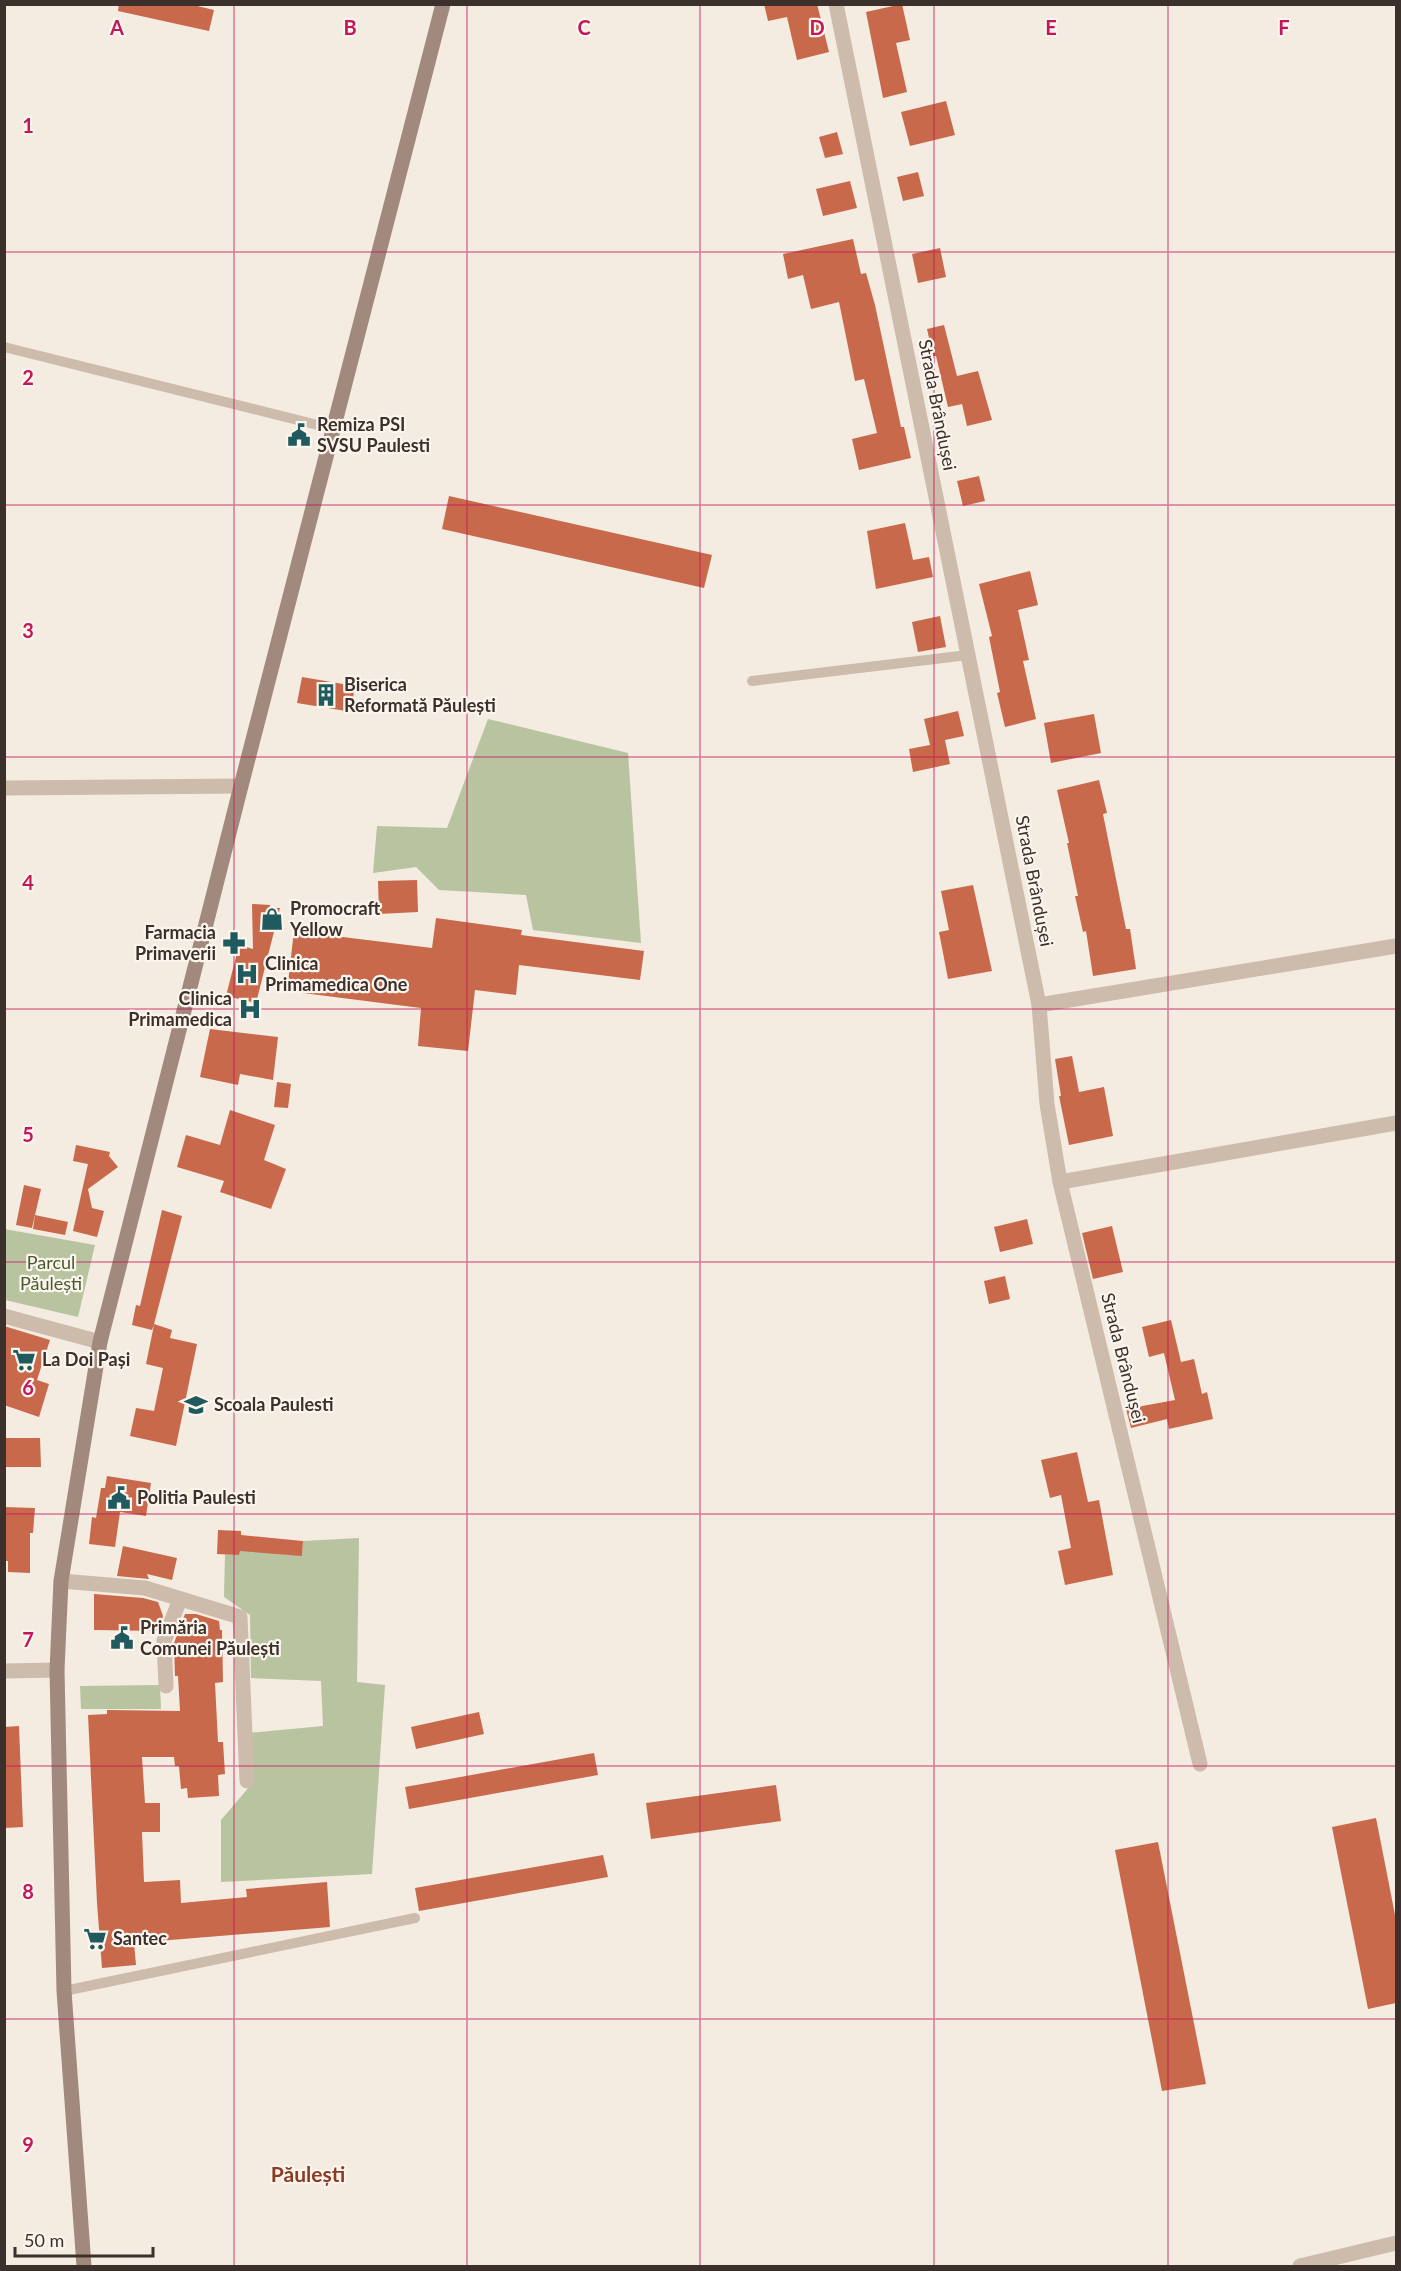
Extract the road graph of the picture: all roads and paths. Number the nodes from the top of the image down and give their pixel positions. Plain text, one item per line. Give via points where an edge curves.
1 (443, 4) edge
2 (836, 4) edge
3 (4, 347) edge
4 (334, 429) junction
5 (968, 655) junction
6 (752, 681) dead end
7 (241, 786) junction
8 (4, 788) edge
9 (1396, 946) edge
10 (1039, 1005) junction
11 (1396, 1123) edge
12 (1060, 1182) junction
13 (4, 1316) edge
14 (100, 1342) junction
15 (62, 1581) junction
16 (180, 1599) junction
17 (57, 1670) junction
18 (4, 1671) edge
19 (166, 1686) dead end
20 (1200, 1764) dead end
21 (247, 1781) dead end
22 (416, 1918) dead end
23 (64, 1991) junction
24 (1396, 2243) edge
25 (84, 2266) edge
26 (1300, 2266) edge

1 - 4 main road
2 - 5 street, Strada Brândușei
3 - 4 lane
4 - 7 main road
5 - 6 lane
5 - 10 street, Strada Brândușei
7 - 8 street
7 - 14 main road
9 - 10 street
10 - 12 street, Strada Brândușei via 1047,1104
11 - 12 street
12 - 20 street, Strada Brândușei
13 - 14 street
14 - 15 main road
15 - 16 street via 145,1588
15 - 17 main road
16 - 19 street via 164,1641
16 - 21 street via 240,1617
17 - 18 street
17 - 23 main road
22 - 23 lane
23 - 25 main road
24 - 26 street

